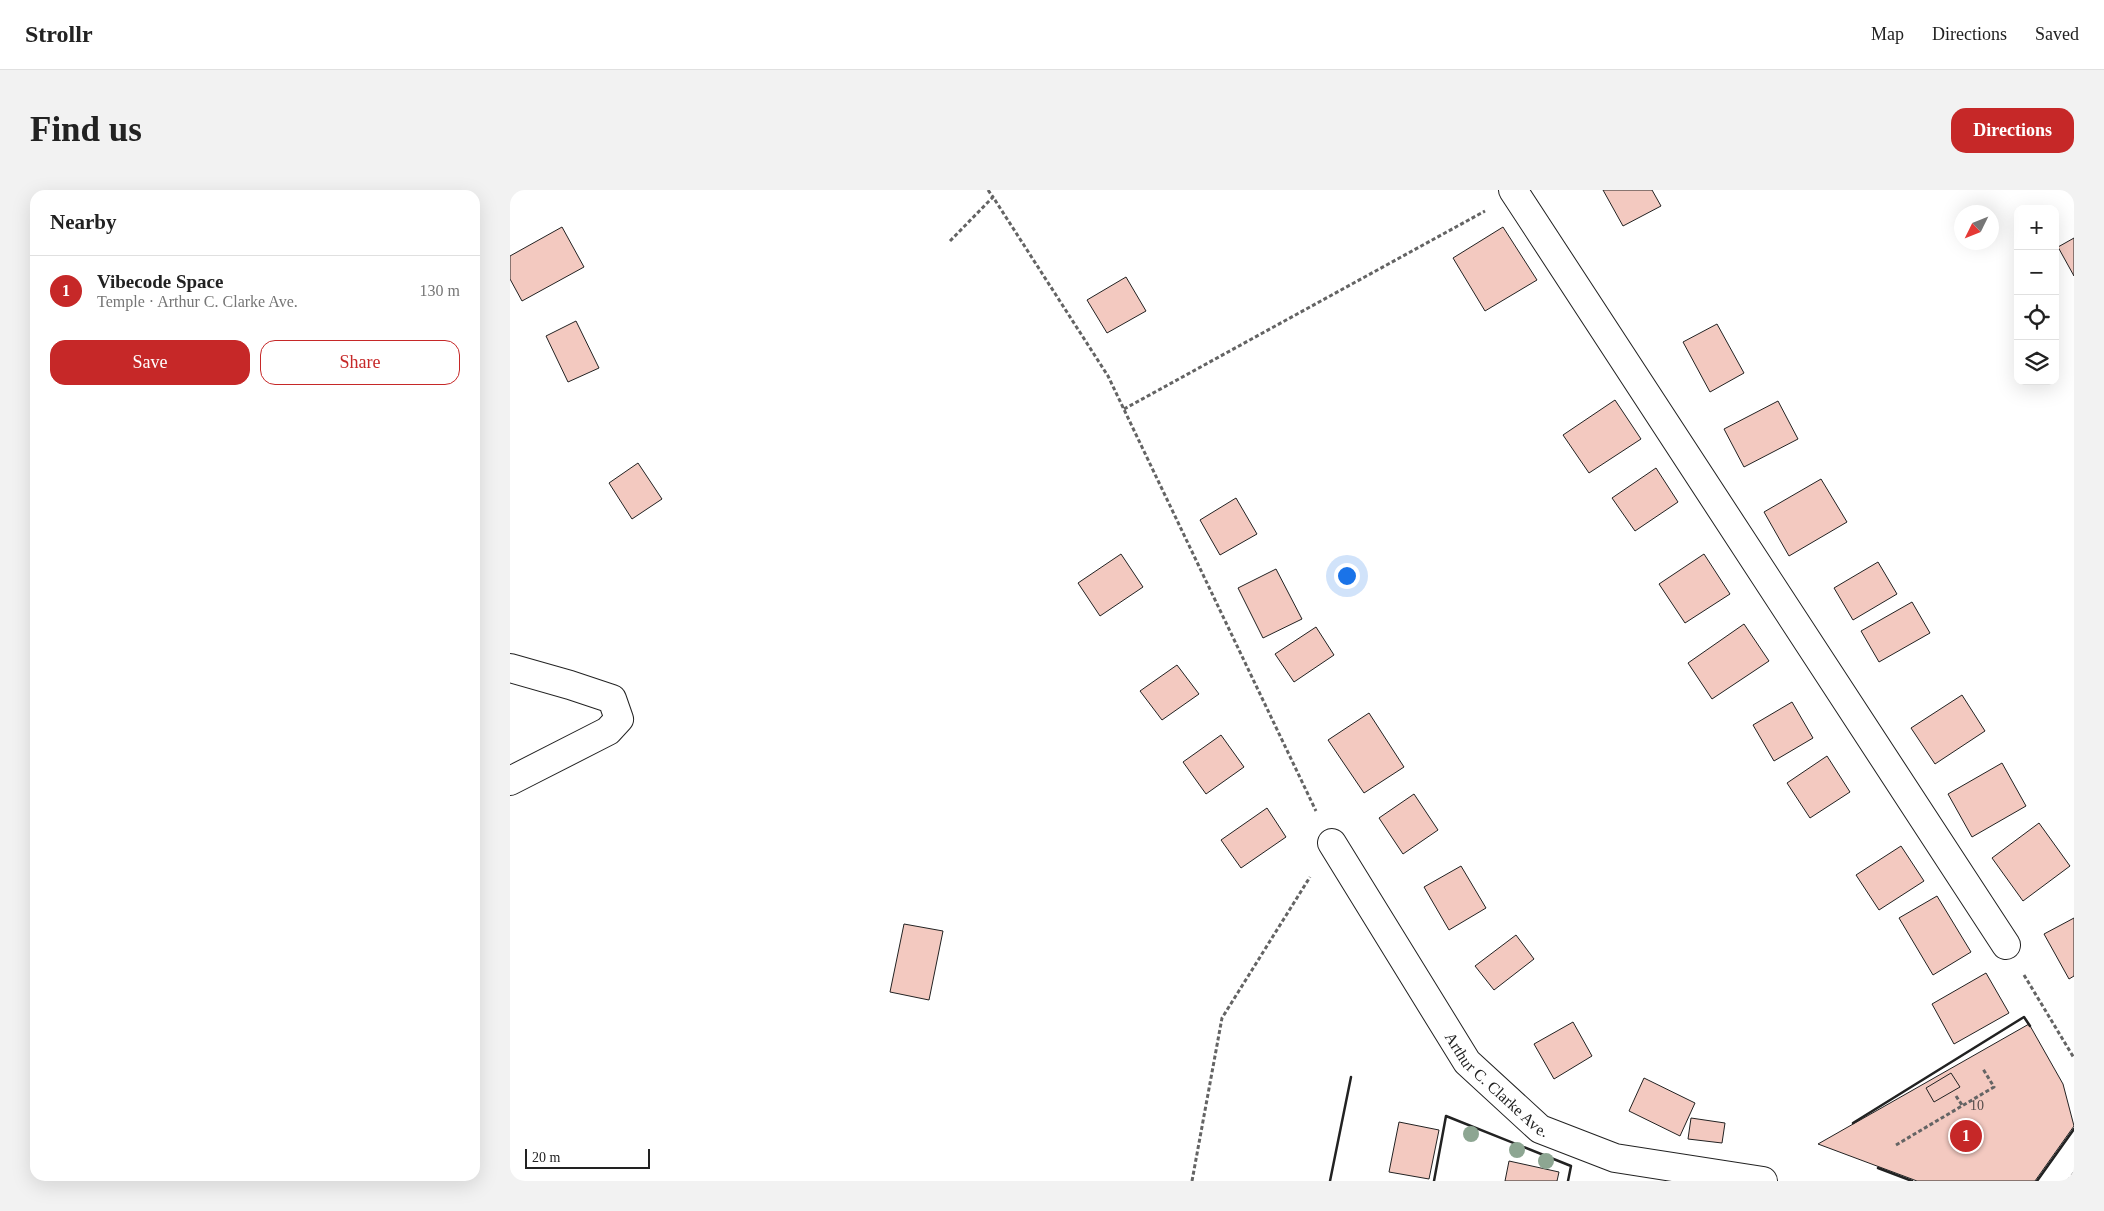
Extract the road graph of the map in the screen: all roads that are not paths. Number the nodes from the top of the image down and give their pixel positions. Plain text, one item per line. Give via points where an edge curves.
1 (1517, 192) edge
2 (510, 668) edge
3 (510, 781) edge
4 (1332, 843) road end
5 (2006, 945) road end
6 (1763, 1181) edge

1 - 5 street
2 - 3 street via 612,699 619,719 608,731
4 - 6 street, Arthur C. Clarke Ave. via 1468,1062 1540,1129 1616,1158

